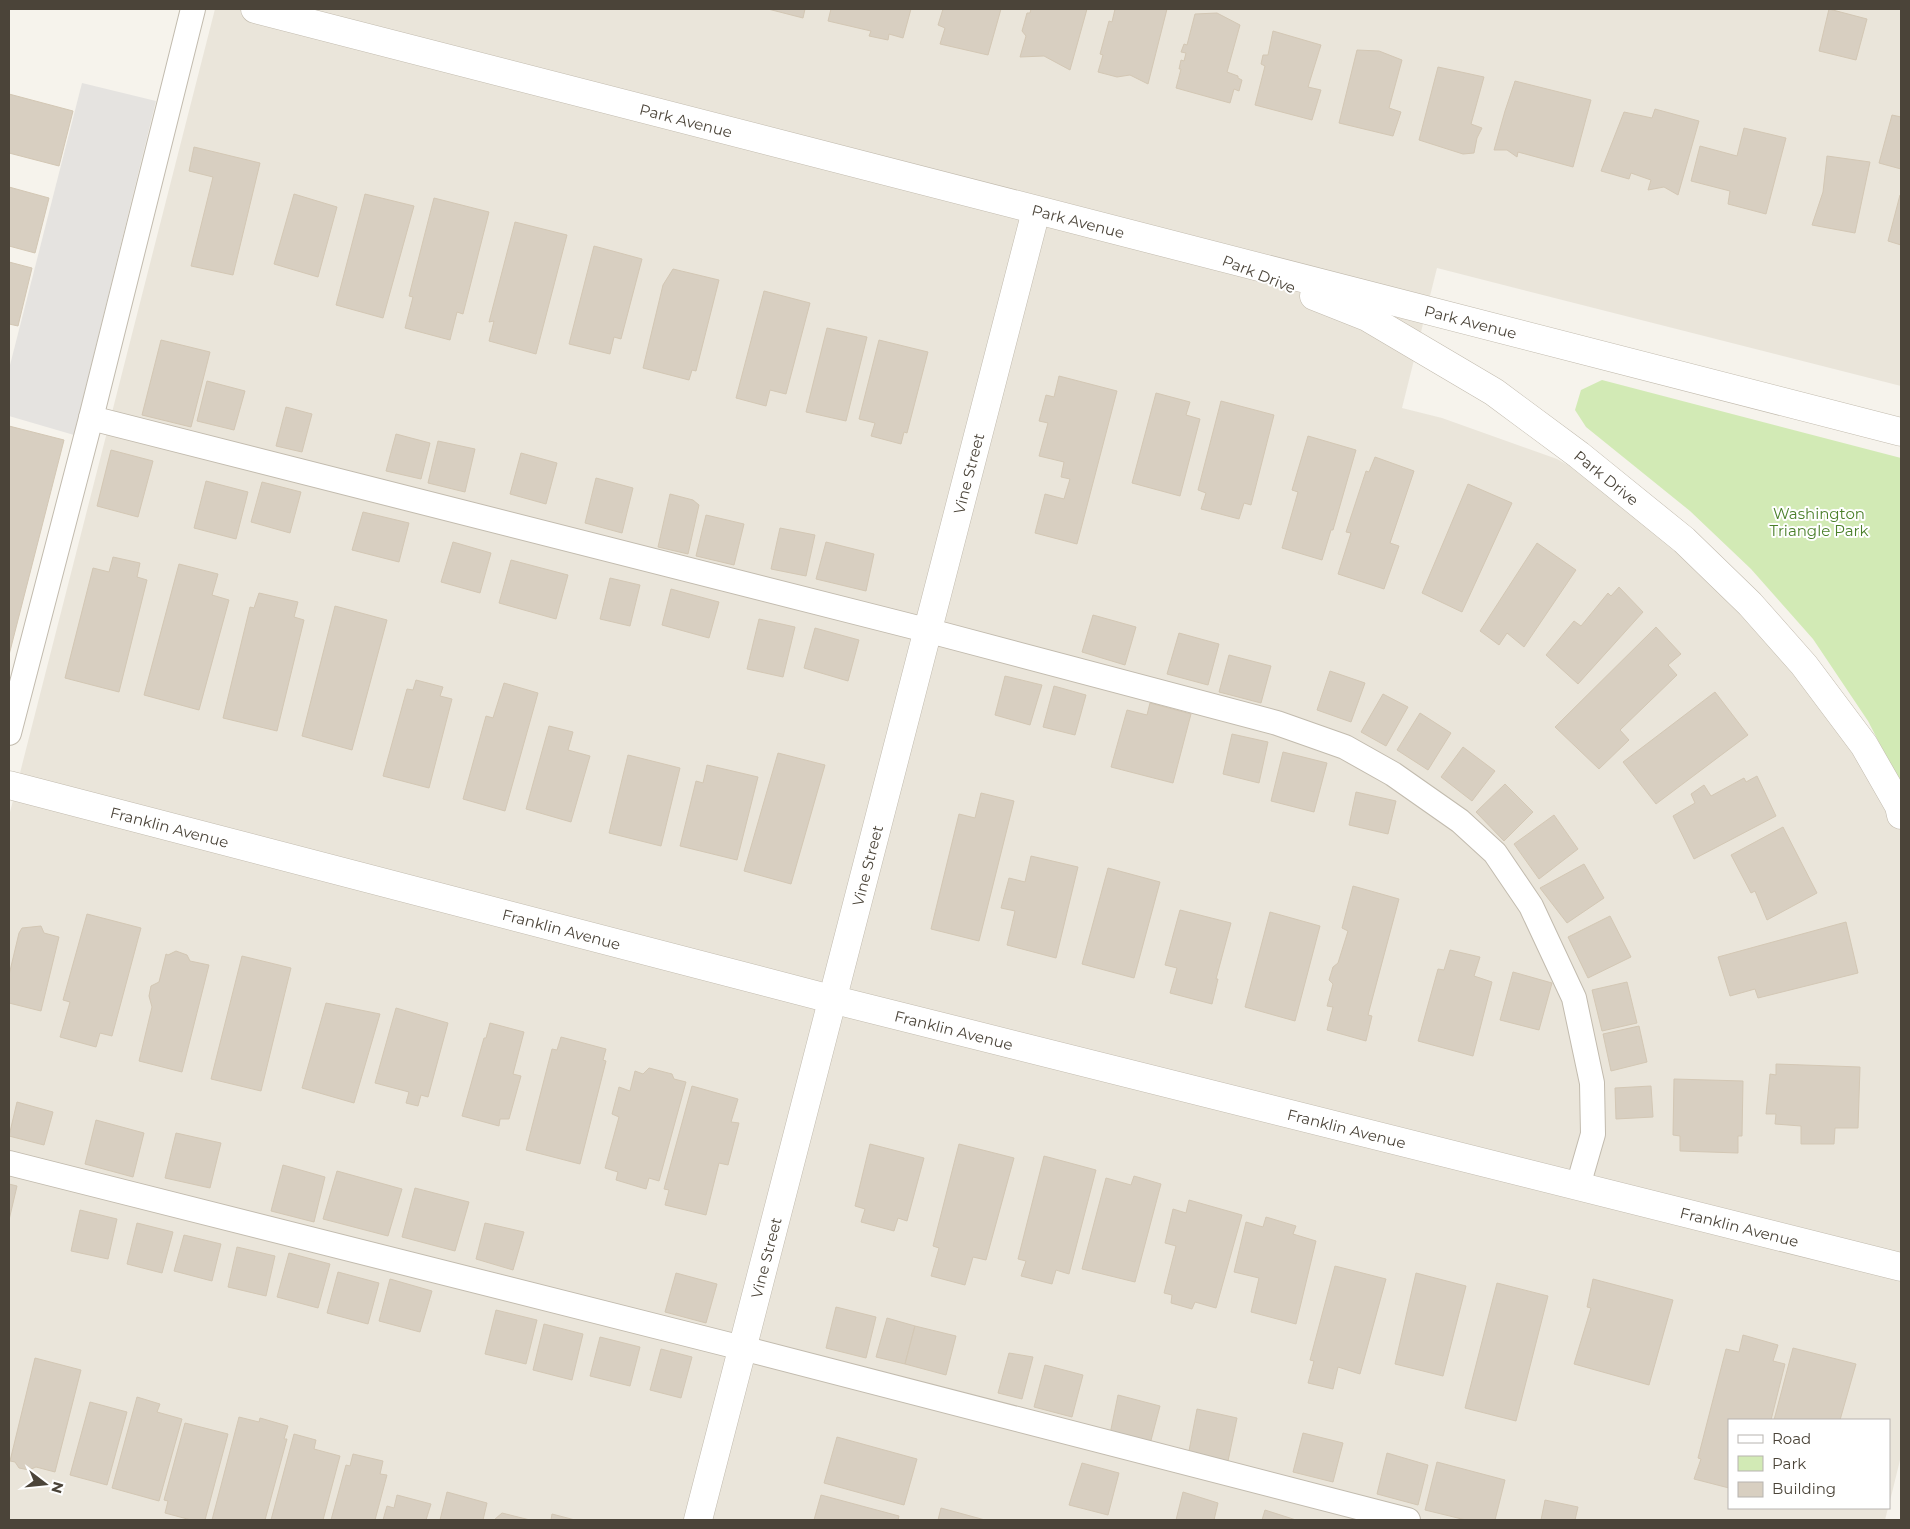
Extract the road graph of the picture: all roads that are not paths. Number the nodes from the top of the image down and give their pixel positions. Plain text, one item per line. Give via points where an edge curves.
1 (193, 9) edge
2 (255, 9) edge
3 (1036, 211) junction
4 (1215, 256) junction
5 (91, 418) junction
6 (1901, 432) edge
7 (926, 630) junction
8 (9, 733) edge
9 (9, 784) edge
10 (1901, 815) edge
11 (831, 999) junction
12 (9, 1163) edge
13 (1578, 1186) junction
14 (1901, 1268) edge
15 (742, 1348) junction
16 (698, 1520) edge
17 (1408, 1520) edge

1 - 5 lane
2 - 3 street, Park Avenue
3 - 4 street, Park Avenue
3 - 7 street, Vine Street
4 - 6 street, Park Avenue
4 - 10 street, Park Drive via 1367,318 1494,392 1579,455 1676,534 1750,604 1804,665 1864,745
5 - 7 lane
5 - 8 lane
7 - 11 street, Vine Street
7 - 13 lane via 1277,723 1345,747 1393,774 1460,821 1495,852 1531,906 1574,998 1592,1083 1593,1134
9 - 11 street, Franklin Avenue
11 - 13 street, Franklin Avenue
11 - 15 street, Vine Street
12 - 15 lane
13 - 14 street, Franklin Avenue
15 - 16 street, Vine Street
15 - 17 lane

